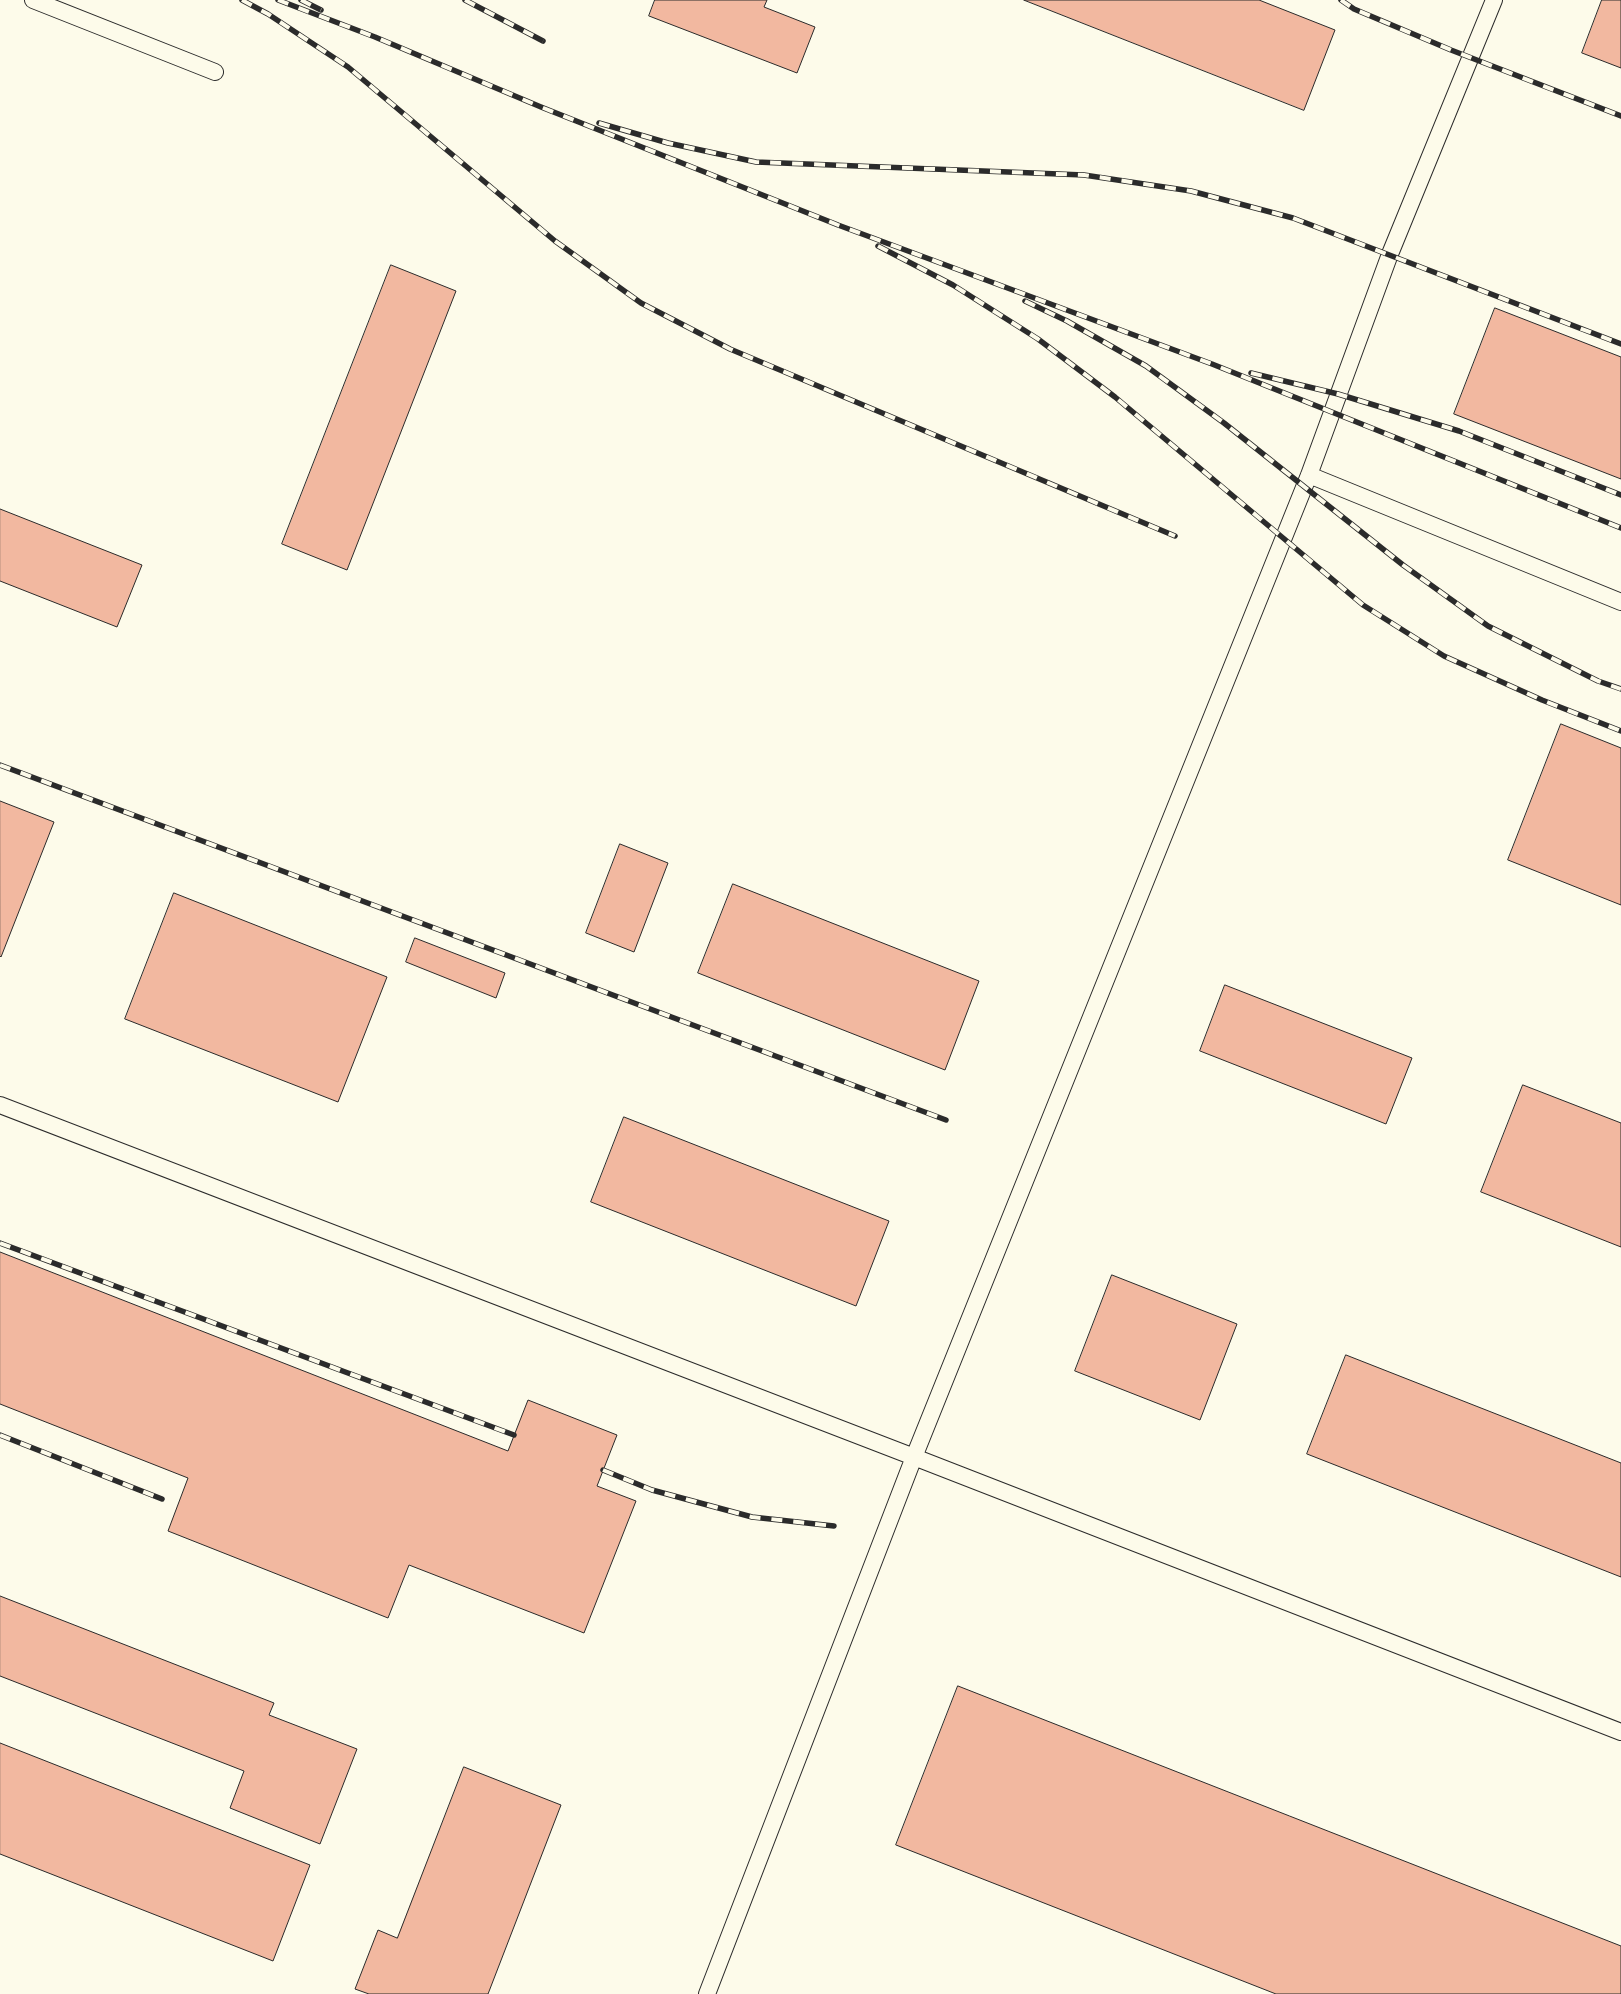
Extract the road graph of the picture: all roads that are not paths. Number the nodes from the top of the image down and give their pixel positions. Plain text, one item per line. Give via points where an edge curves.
1 (33, 0) edge
2 (1494, 0) edge
3 (215, 72) dead end
4 (1309, 475) junction
5 (1621, 602) edge
6 (0, 1105) edge
7 (914, 1457) junction
8 (1621, 1732) edge
9 (707, 1994) edge

1 - 3 lane
2 - 4 lane via 1390,254
4 - 5 lane
4 - 7 lane
6 - 7 lane
7 - 8 lane
7 - 9 lane

